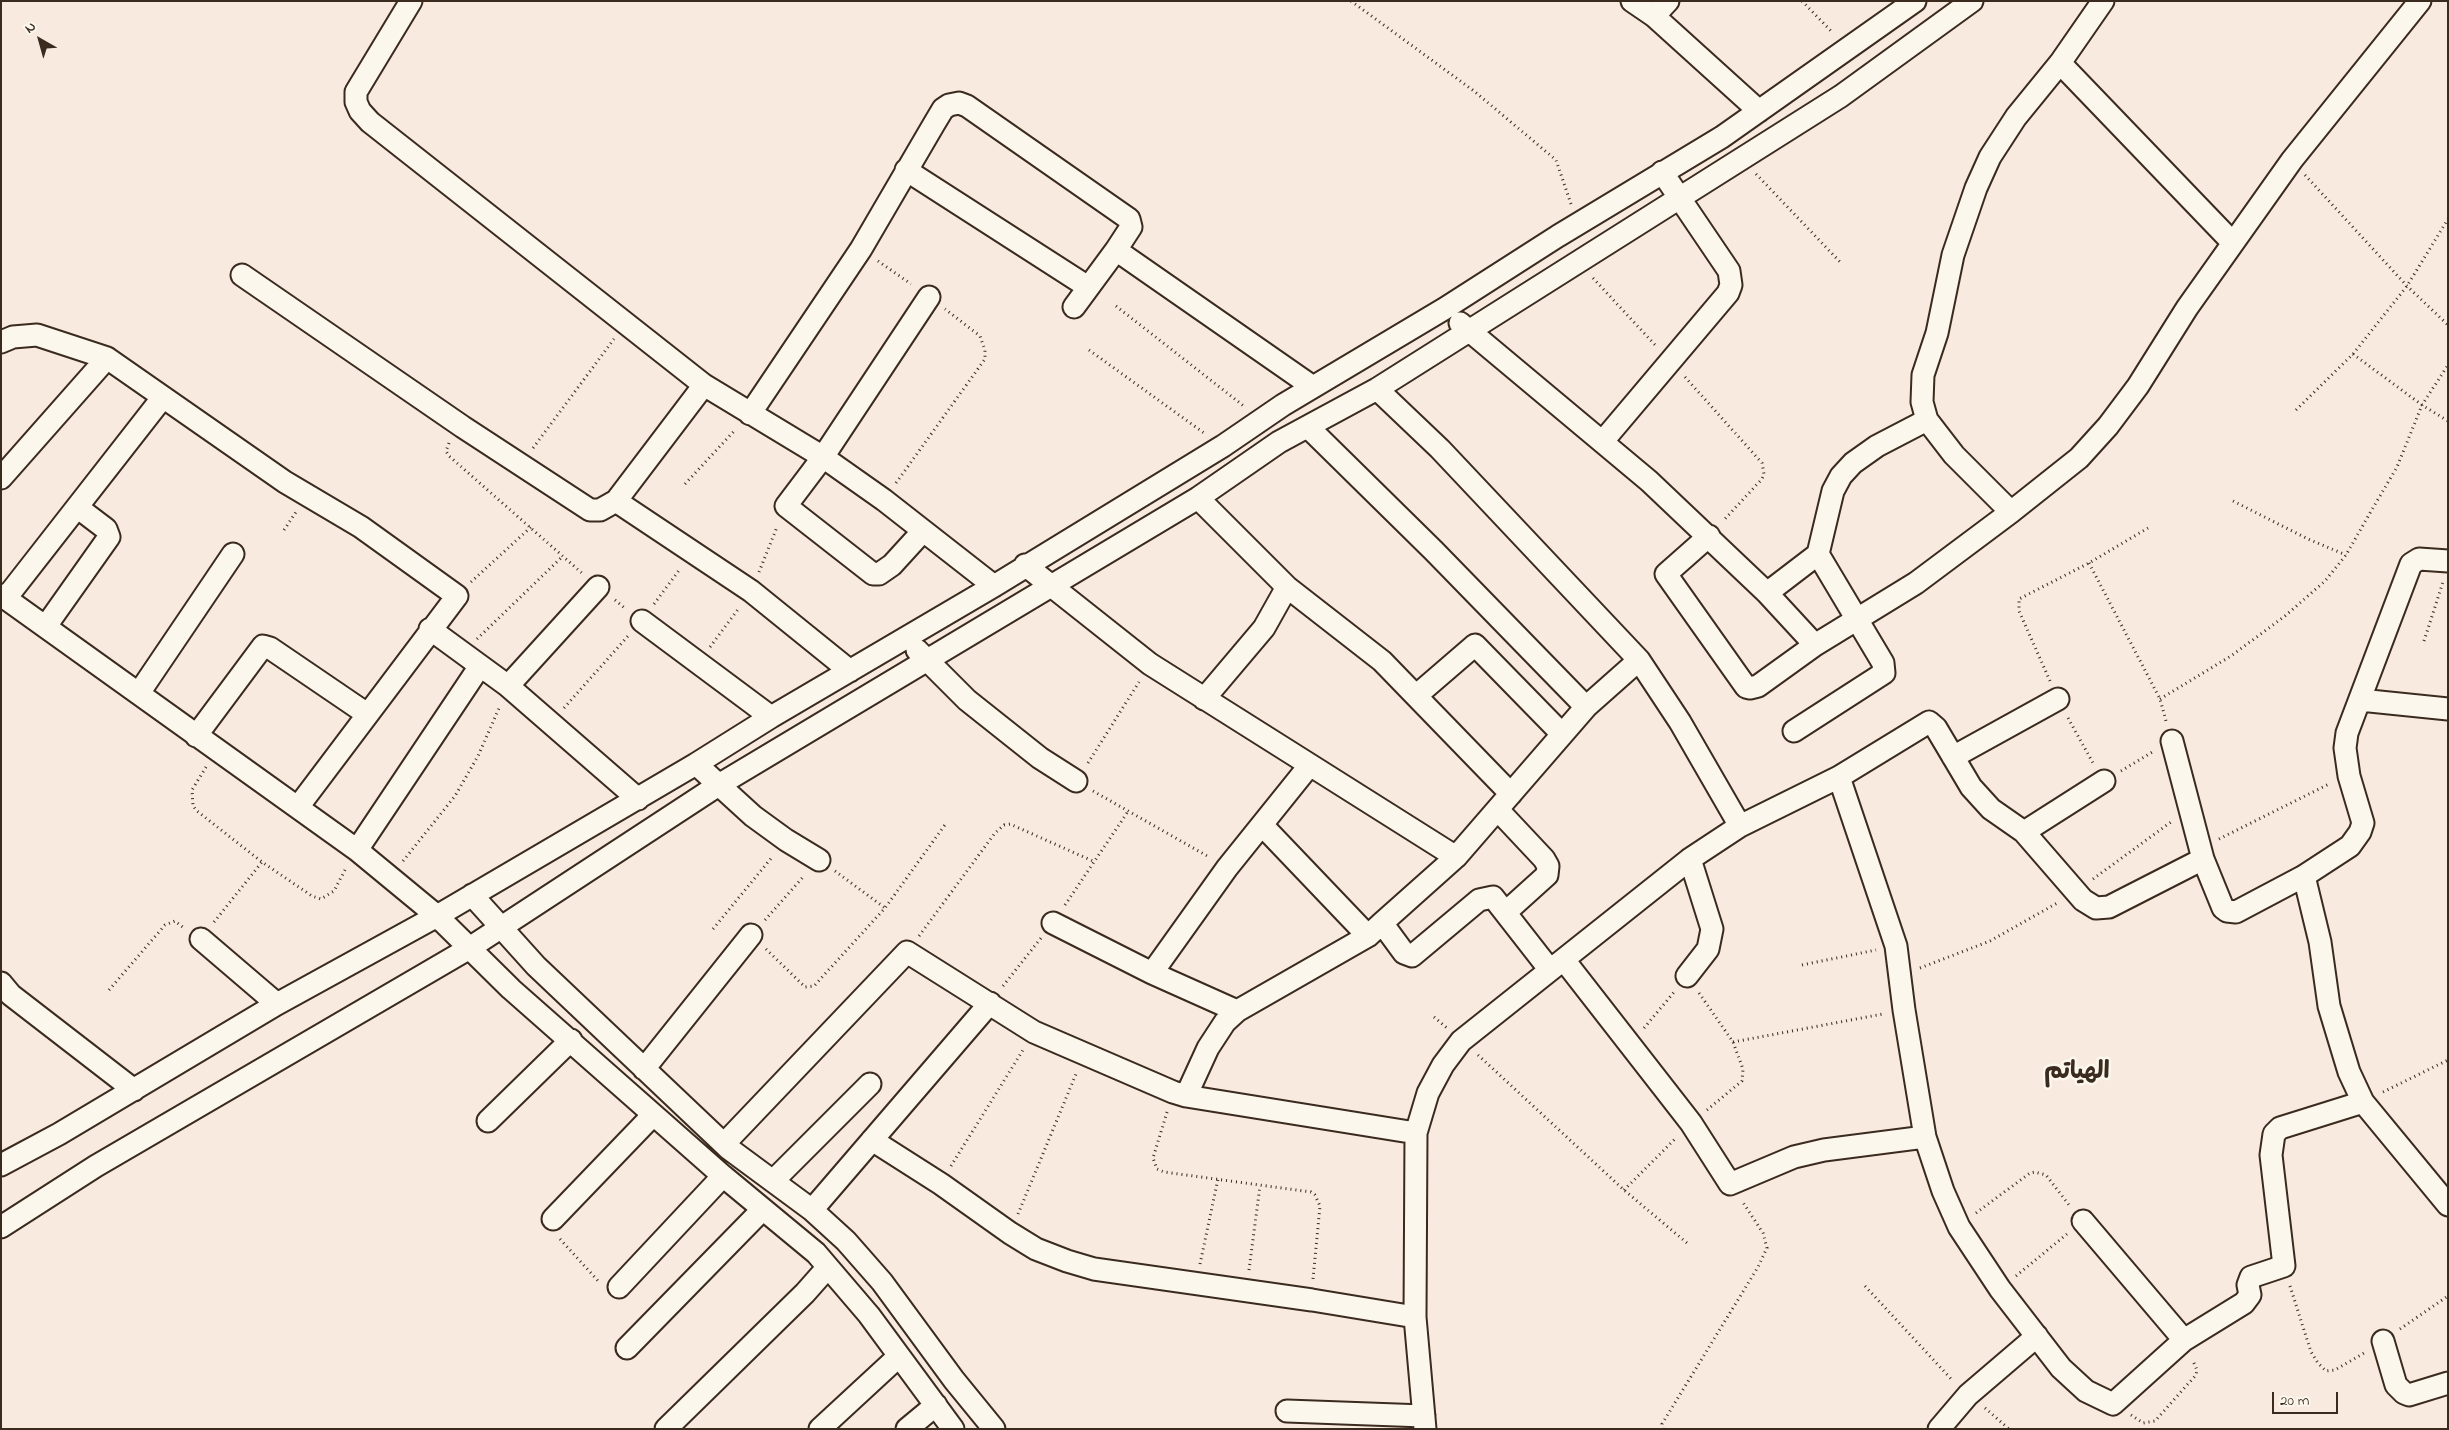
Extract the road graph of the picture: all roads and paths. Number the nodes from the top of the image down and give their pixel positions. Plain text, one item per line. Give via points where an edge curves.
1 (411, 1) edge
2 (1351, 1) edge
3 (1632, 1) edge
4 (1802, 1) edge
5 (1915, 1) edge
6 (1972, 1) edge
7 (2103, 1) edge
8 (2420, 1) edge
9 (1661, 9) edge
10 (1848, 50) junction
11 (2060, 63) junction
12 (1759, 111) junction
13 (1742, 160) junction
14 (2292, 160) junction
15 (906, 170) junction
16 (1662, 172) junction
17 (1680, 198) junction
18 (2448, 219) edge
19 (1578, 223) junction
20 (2233, 243) junction
21 (861, 249) junction
22 (1116, 250) junction
23 (1577, 261) junction
24 (1842, 264) dead end
25 (242, 275) dead end
26 (2407, 286) junction
27 (1088, 287) junction
28 (929, 297) junction
29 (1116, 306) dead end
30 (1074, 307) dead end
31 (1444, 309) junction
32 (624, 324) junction
33 (2448, 325) edge
34 (1469, 331) junction
35 (1, 342) edge
36 (1089, 350) dead end
37 (2353, 354) junction
38 (107, 358) junction
39 (1670, 361) junction
40 (2448, 365) edge
41 (704, 385) junction
42 (1313, 387) junction
43 (1377, 389) junction
44 (163, 397) junction
45 (2422, 405) junction
46 (2296, 410) dead end
47 (750, 414) junction
48 (1261, 420) junction
49 (1927, 420) junction
50 (2448, 421) edge
51 (463, 427) junction
52 (1308, 427) junction
53 (1603, 441) junction
54 (1223, 446) junction
55 (823, 457) junction
56 (521, 465) junction
57 (1, 478) edge
58 (685, 484) dead end
59 (1198, 498) junction
60 (884, 500) junction
61 (2233, 500) dead end
62 (616, 501) junction
63 (786, 506) junction
64 (77, 507) junction
65 (2011, 512) junction
66 (531, 527) junction
67 (2148, 528) dead end
68 (923, 531) junction
69 (1709, 536) junction
70 (693, 550) junction
71 (233, 554) dead end
72 (1818, 554) junction
73 (2346, 556) junction
74 (2089, 562) junction
75 (1025, 565) junction
76 (2446, 568) edge
77 (994, 586) junction
78 (1286, 586) junction
79 (598, 587) joint
80 (1050, 587) junction
81 (751, 591) junction
82 (1767, 593) junction
83 (4, 596) edge
84 (457, 596) junction
85 (1856, 620) junction
86 (642, 621) junction
87 (46, 626) junction
88 (430, 629) junction
89 (906, 637) junction
90 (2424, 640) dead end
91 (1814, 645) junction
92 (462, 654) junction
93 (1639, 660) junction
94 (927, 661) junction
95 (700, 662) junction
96 (1150, 664) junction
97 (480, 666) junction
98 (850, 671) junction
99 (508, 686) junction
100 (139, 693) junction
101 (1417, 695) junction
102 (1204, 699) junction
103 (2058, 700) junction
104 (2360, 700) junction
105 (1586, 707) junction
106 (2448, 708) edge
107 (367, 714) junction
108 (771, 717) junction
109 (550, 722) junction
110 (1794, 731) dead end
111 (1562, 734) junction
112 (196, 736) junction
113 (2172, 741) joint
114 (216, 750) junction
115 (1953, 757) junction
116 (696, 764) junction
117 (1309, 766) junction
118 (2350, 776) junction
119 (1839, 777) junction
120 (1076, 781) junction
121 (2104, 781) junction
122 (718, 786) junction
123 (638, 798) junction
124 (1505, 802) junction
125 (298, 807) junction
126 (2189, 808) junction
127 (1129, 810) junction
128 (946, 822) dead end
129 (1262, 825) junction
130 (1740, 826) junction
131 (2024, 832) junction
132 (786, 840) junction
133 (357, 850) junction
134 (2202, 854) junction
135 (1456, 857) junction
136 (1690, 859) junction
137 (819, 860) junction
138 (262, 862) junction
139 (1227, 868) junction
140 (390, 876) junction
141 (2304, 876) junction
142 (2076, 891) junction
143 (472, 896) junction
144 (885, 908) junction
145 (1506, 912) junction
146 (437, 916) junction
147 (1053, 923) dead end
148 (500, 928) junction
149 (713, 929) dead end
150 (1375, 930) junction
151 (751, 935) junction
152 (201, 939) junction
153 (1896, 946) junction
154 (468, 949) junction
155 (907, 952) junction
156 (1557, 965) junction
157 (1802, 965) dead end
158 (1152, 973) junction
159 (1688, 976) junction
160 (1900, 976) junction
161 (1, 983) edge
162 (109, 990) dead end
163 (990, 1003) junction
164 (277, 1004) junction
165 (1904, 1010) junction
166 (1237, 1011) junction
167 (1034, 1032) junction
168 (571, 1040) junction
169 (1461, 1042) junction
170 (1733, 1042) junction
171 (1630, 1045) junction
172 (1084, 1055) junction
173 (2448, 1060) edge
174 (644, 1069) junction
175 (870, 1084) dead end
176 (134, 1090) junction
177 (1180, 1094) junction
178 (2363, 1102) junction
179 (654, 1115) junction
180 (488, 1122) dead end
181 (1691, 1123) junction
182 (1416, 1133) junction
183 (1925, 1137) junction
184 (872, 1140) junction
185 (724, 1144) junction
186 (1, 1165) edge
187 (723, 1176) junction
188 (1218, 1180) junction
189 (773, 1181) junction
190 (941, 1184) junction
191 (1730, 1184) junction
192 (1260, 1186) junction
193 (1624, 1190) junction
194 (2448, 1205) edge
195 (763, 1209) junction
196 (812, 1210) junction
197 (553, 1219) joint
198 (2083, 1221) junction
199 (1, 1227) edge
200 (1959, 1227) junction
201 (1010, 1233) junction
202 (1687, 1243) dead end
203 (2284, 1266) junction
204 (828, 1267) junction
205 (1196, 1283) junction
206 (1865, 1286) dead end
207 (619, 1287) joint
208 (2000, 1289) junction
209 (1246, 1290) junction
210 (2448, 1296) edge
211 (1312, 1300) junction
212 (1415, 1318) junction
213 (2037, 1336) junction
214 (2184, 1340) junction
215 (2383, 1341) junction
216 (627, 1348) dead end
217 (899, 1356) junction
218 (2197, 1370) dead end
219 (2448, 1383) edge
220 (1968, 1395) junction
221 (2113, 1404) junction
222 (936, 1405) junction
223 (1287, 1411) dead end
224 (1424, 1422) edge
225 (666, 1429) edge
226 (820, 1429) edge
227 (907, 1429) edge
228 (953, 1429) edge
229 (994, 1429) edge
230 (1663, 1429) edge
231 (1939, 1429) edge
232 (2009, 1429) edge

1 - 32 street via 356,92 360,111
2 - 19 path via 1474,91 1556,160
3 - 9 street
4 - 10 path
5 - 10 street
6 - 13 street via 1840,96
7 - 11 street
8 - 14 street
9 - 12 street
10 - 12 street
11 - 20 street
11 - 49 street via 2016,117 1990,157 1976,188 1953,255 1937,333 1923,375 1922,402
12 - 16 street
13 - 17 street
13 - 24 path
14 - 20 street
14 - 26 path
15 - 21 street
15 - 22 street via 943,109 959,103 967,106 1129,219 1131,226
15 - 27 street
16 - 17 street
16 - 19 street
17 - 23 street
17 - 39 street via 1729,271 1731,285 1728,293
18 - 26 path
19 - 31 street
20 - 65 street via 2108,426 2079,458
21 - 28 path
21 - 47 street
22 - 27 street
22 - 42 street
23 - 34 street
23 - 39 path
25 - 51 street
26 - 33 path
26 - 37 path
27 - 30 street
28 - 55 street
28 - 60 path via 976,332 983,342 985,359
29 - 48 path
31 - 34 street
31 - 42 street
32 - 41 street
32 - 56 path
34 - 43 street
34 - 53 street
35 - 38 street via 13,336 37,335
36 - 54 path
37 - 45 path
37 - 46 path
38 - 44 street
38 - 57 street
39 - 53 street
39 - 69 path via 1762,463 1762,479
40 - 45 path
41 - 47 street
41 - 62 street
42 - 48 street
43 - 52 street
43 - 93 street via 1440,449
44 - 64 street
44 - 84 street via 285,482 361,527
45 - 50 path
45 - 73 path via 2397,467
47 - 55 street
47 - 58 path
48 - 54 street
49 - 65 street via 1954,454
49 - 72 street via 1877,446 1853,462 1841,476 1833,491
51 - 56 street
51 - 66 path via 447,445 449,456
52 - 59 street via 1279,442
52 - 105 street
53 - 69 street
54 - 75 street
55 - 60 street
55 - 63 street
56 - 62 street via 590,510 600,510
59 - 78 street
59 - 80 street
60 - 68 street
61 - 73 path
62 - 70 street
63 - 68 street via 873,574 892,566
63 - 81 path
64 - 83 street
64 - 87 street via 106,529 108,542
65 - 85 street via 1916,582
66 - 84 path
66 - 92 path via 563,556
67 - 74 path
68 - 77 street
69 - 82 street
69 - 91 street via 1666,574 1746,686 1758,686
70 - 81 street
70 - 86 path
71 - 100 street
72 - 82 street
72 - 85 street
73 - 74 path via 2325,581 2285,616 2231,656 2160,699
74 - 103 path via 2023,595 2018,604
75 - 77 street
75 - 80 street
76 - 90 path
76 - 104 street via 2420,559 2411,564
77 - 89 street
78 - 101 street via 1382,661
78 - 102 street via 1264,628
79 - 86 path
79 - 99 street
80 - 94 street
80 - 96 street
81 - 95 path
81 - 98 street
82 - 91 street
83 - 87 street
84 - 88 street
85 - 91 street
85 - 110 street via 1883,663 1884,673
86 - 95 street
86 - 109 path
87 - 100 street
88 - 92 street
88 - 107 street
89 - 94 street
89 - 98 street
92 - 97 street
93 - 105 street
93 - 130 street via 1680,722
94 - 120 street via 1005,731
94 - 122 street
95 - 108 street
96 - 102 street
96 - 120 path
97 - 99 street
97 - 133 street
98 - 108 street
99 - 109 street
99 - 140 path via 478,756 455,796
100 - 112 street
101 - 111 street via 1475,645
101 - 124 street
102 - 117 street
103 - 115 street
103 - 121 path
104 - 106 street
104 - 118 street via 2347,733 2345,748
105 - 111 street
107 - 112 street via 263,646
107 - 125 street
108 - 116 street
109 - 123 street
111 - 124 street
112 - 114 street
113 - 121 path
113 - 126 street
114 - 125 street
114 - 138 path via 192,790 193,806
115 - 119 street via 1929,722
115 - 131 street via 1971,787 1991,809
116 - 122 street
116 - 123 street
117 - 129 street
117 - 135 street
118 - 134 path via 2312,791
118 - 141 street via 2363,823 2360,832 2350,846
119 - 130 street
119 - 153 street
120 - 127 path
121 - 131 street
122 - 132 street
122 - 148 street
123 - 143 street
124 - 135 street
124 - 145 street via 1548,866 1547,875
125 - 133 street
126 - 134 street
126 - 142 path
127 - 139 path
127 - 155 path via 1095,862 1010,824 1000,827
128 - 144 path
129 - 139 street
129 - 150 street
130 - 136 street
131 - 142 street
132 - 137 street
132 - 149 path
133 - 138 path via 334,890 321,899
133 - 140 street
134 - 141 street via 2223,908 2232,912
134 - 142 street via 2108,907 2096,908 2088,904
135 - 150 street
136 - 156 street
136 - 159 street via 1712,929 1708,949
137 - 144 path
137 - 151 path
138 - 152 path
139 - 158 street
140 - 146 street
141 - 178 street via 2320,942 2329,1006 2349,1072
142 - 160 path via 1990,941
143 - 146 street
143 - 148 street
144 - 151 path via 811,988 805,987
145 - 150 street via 1492,897 1484,897 1412,956
145 - 156 street
146 - 154 street
146 - 164 street
147 - 158 street
148 - 154 street
148 - 174 street
150 - 166 street
151 - 174 street
152 - 162 path via 175,921 169,923
152 - 164 street
153 - 157 path
153 - 160 street
154 - 168 street
154 - 199 street via 96,1166
155 - 163 street
155 - 185 street
156 - 169 street
156 - 171 street
158 - 166 street
159 - 170 path
159 - 171 path
160 - 165 street
161 - 176 street via 34,1013
163 - 167 street
163 - 184 street
164 - 176 street
165 - 170 path
165 - 183 street
166 - 177 street via 1225,1022
167 - 172 street
167 - 190 path
168 - 179 street
168 - 180 street
169 - 182 street via 1443,1065 1428,1093
169 - 193 path
170 - 181 path via 1743,1068 1742,1081
171 - 181 street
172 - 177 street
172 - 201 path
173 - 178 path
174 - 185 street
175 - 189 street
176 - 186 street
177 - 182 street
177 - 188 path via 1153,1158 1154,1164 1164,1172
178 - 194 street
178 - 203 street via 2280,1128 2274,1134 2271,1154
179 - 187 street
179 - 197 street
181 - 191 street
181 - 193 path
182 - 212 street
183 - 191 street via 1824,1150 1794,1158
183 - 200 street via 1933,1167
184 - 190 street
184 - 196 street
185 - 189 street
187 - 195 street
187 - 207 street
188 - 192 path
188 - 205 path
189 - 196 street
190 - 201 street
191 - 230 path via 1763,1233 1767,1248 1662,1424
192 - 209 path
192 - 211 path via 1311,1192 1318,1200
193 - 202 path
195 - 204 street via 804,1242
195 - 216 street
196 - 229 street via 846,1241 882,1282
197 - 207 path via 552,1229 605,1288 614,1290
198 - 200 path via 2046,1175 2035,1172
198 - 208 path
198 - 214 street
200 - 208 street
201 - 205 street via 1036,1249 1094,1269
203 - 214 street via 2251,1277 2248,1284 2250,1295 2244,1303
203 - 215 path via 2311,1352 2326,1371 2336,1370
204 - 217 street
204 - 225 street
205 - 209 street
206 - 220 path via 1941,1371
208 - 213 street
209 - 211 street
210 - 215 path
211 - 212 street
212 - 224 street
213 - 220 street
213 - 221 street via 2073,1380 2086,1391
214 - 221 street
215 - 219 street via 2396,1385 2404,1393 2409,1395
217 - 222 street
217 - 226 street
218 - 221 path via 2155,1421 2143,1422
220 - 231 street
220 - 232 path
222 - 227 street
222 - 228 street
223 - 224 street

